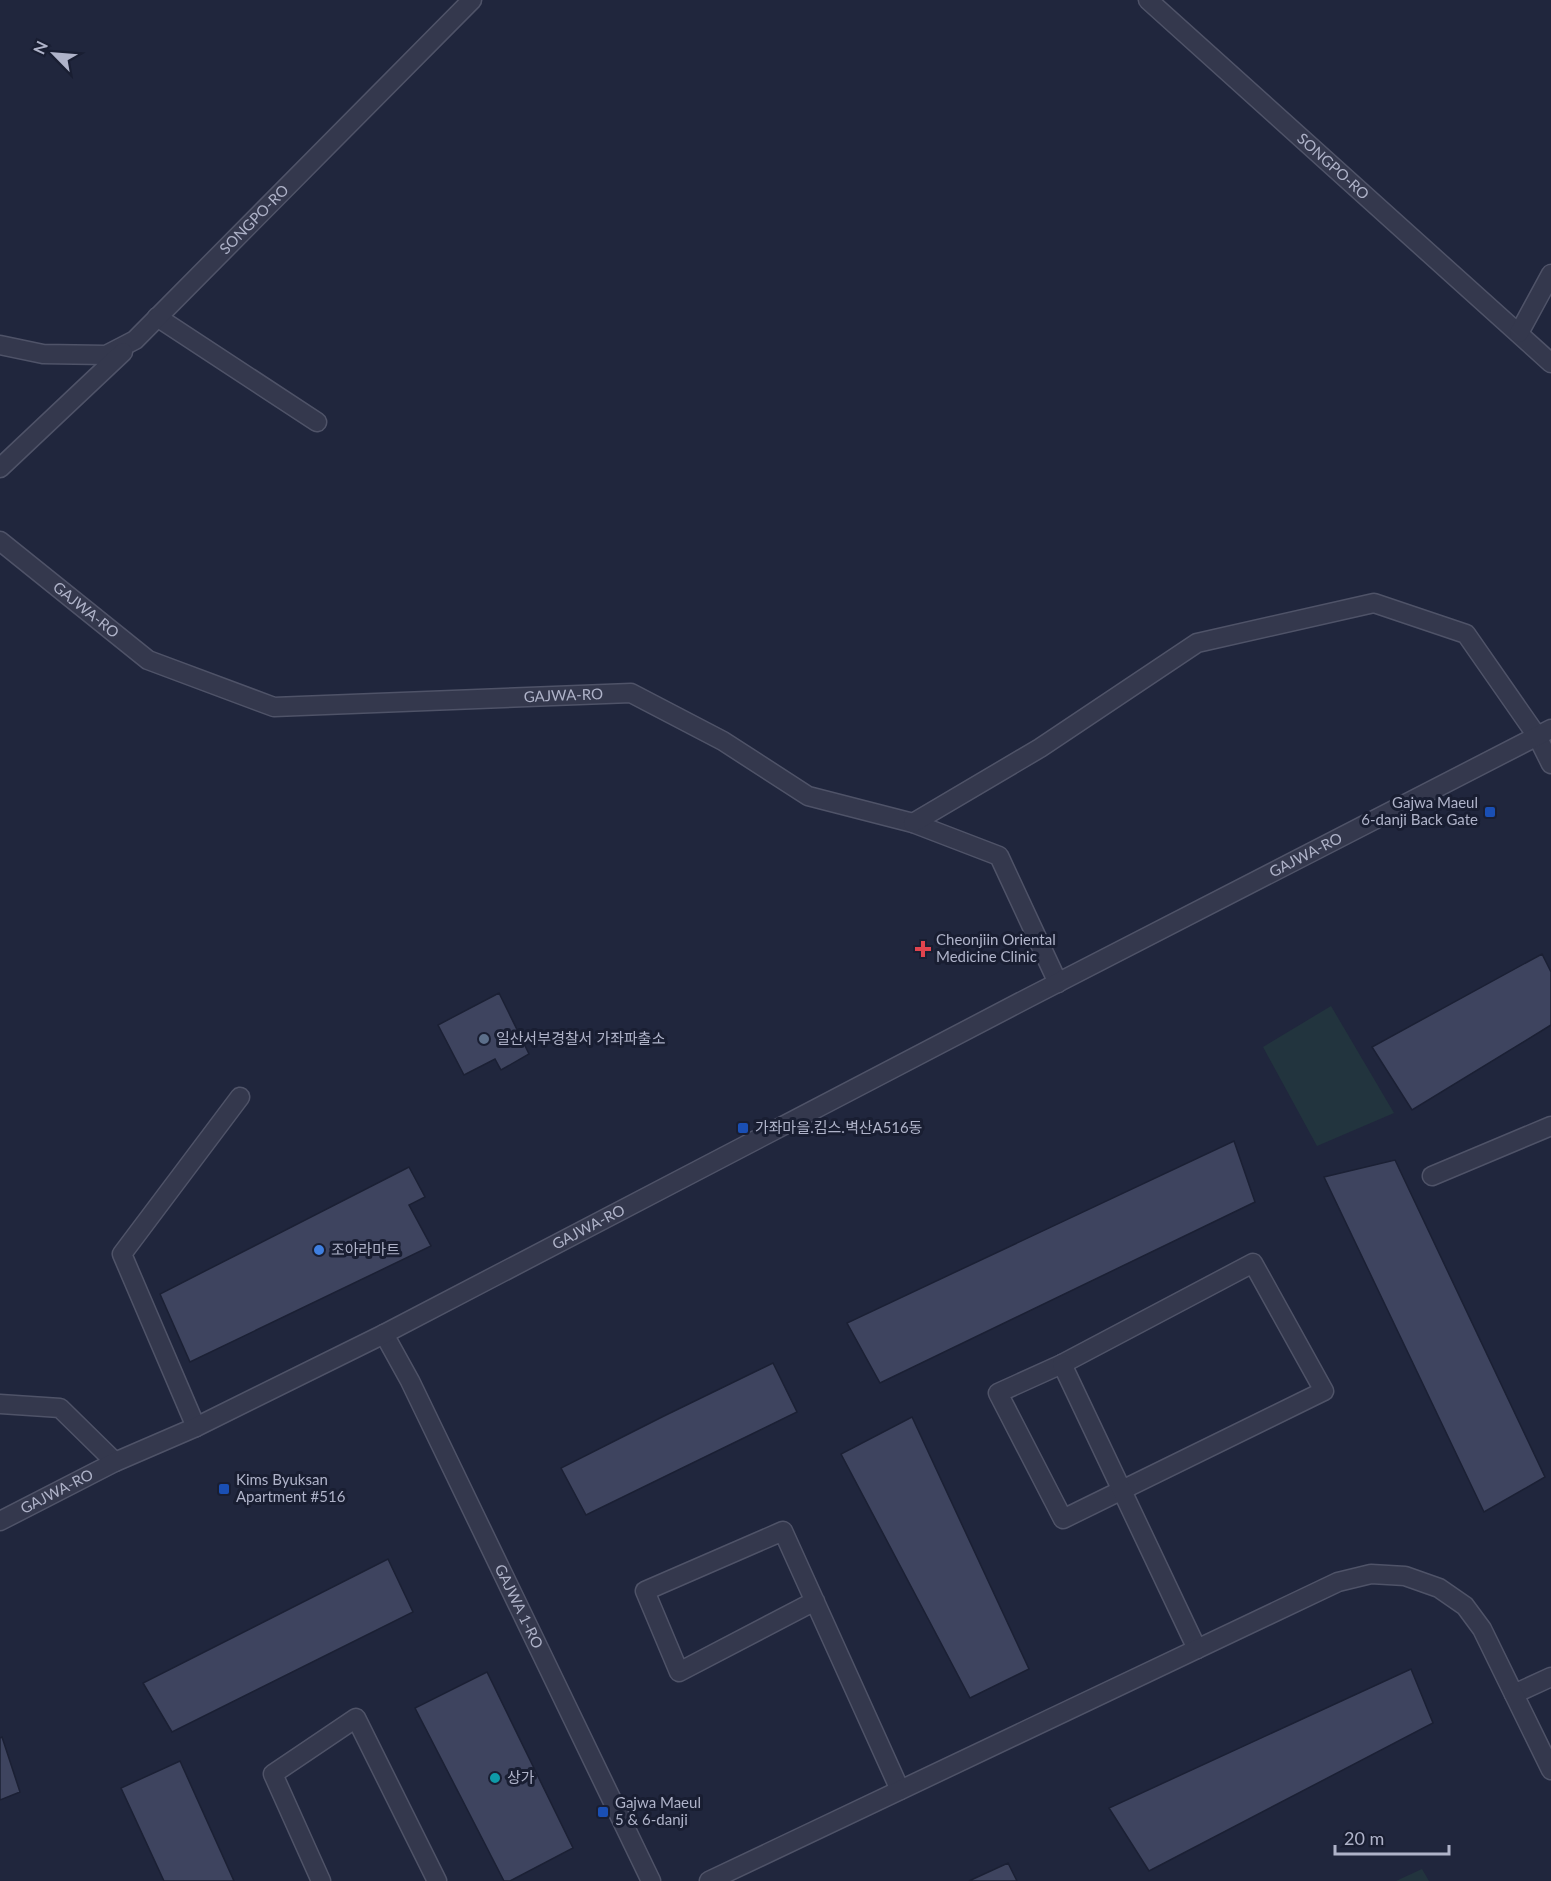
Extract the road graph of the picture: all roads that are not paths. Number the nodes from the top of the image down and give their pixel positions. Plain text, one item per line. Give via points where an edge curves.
1 (472, 0) edge
2 (1148, 0) edge
3 (1551, 274) edge
4 (157, 317) junction
5 (1519, 333) junction
6 (135, 340) junction
7 (0, 345) edge
8 (1551, 363) edge
9 (317, 422) dead end
10 (0, 468) edge
11 (0, 541) edge
12 (1544, 732) edge
13 (1551, 764) edge
14 (913, 823) junction
15 (1058, 982) junction
16 (240, 1097) dead end
17 (1551, 1126) edge
18 (1432, 1176) dead end
19 (384, 1334) junction
20 (1062, 1364) junction
21 (0, 1404) edge
22 (196, 1427) junction
23 (115, 1461) junction
24 (1122, 1490) junction
25 (0, 1521) edge
26 (815, 1601) junction
27 (1197, 1649) junction
28 (1551, 1677) edge
29 (1514, 1694) junction
30 (1551, 1770) edge
31 (900, 1790) junction
32 (321, 1881) edge
33 (437, 1881) edge
34 (651, 1881) edge
35 (709, 1881) edge

1 - 4 street, SONGPO-RO
2 - 5 street, SONGPO-RO
3 - 5 street
4 - 6 street, SONGPO-RO
4 - 9 street
5 - 8 street, SONGPO-RO
6 - 7 street, SONGPO-RO via 106,355 43,354
6 - 10 street
11 - 14 street, GAJWA-RO via 148,660 274,707 631,693 723,741 808,796
12 - 13 street
12 - 14 street via 1466,634 1374,603 1197,643 1040,748
12 - 15 street, GAJWA-RO
14 - 15 street, GAJWA-RO via 999,856
15 - 19 street, GAJWA-RO
16 - 22 street via 122,1254
17 - 18 street
19 - 22 street, GAJWA-RO
19 - 34 street, GAJWA 1-RO
20 - 24 street
20 - 24 street via 998,1393 1063,1519
20 - 24 street via 1253,1263 1324,1391
21 - 23 street, GAJWA-RO via 60,1408
22 - 23 street, GAJWA-RO
23 - 25 street, GAJWA-RO
24 - 27 street
26 - 26 street via 783,1531 645,1591 679,1672
26 - 31 street
27 - 29 street via 1338,1582 1371,1575 1405,1576 1439,1588 1465,1606 1482,1629
27 - 31 street
28 - 29 street
29 - 30 street
31 - 35 street
32 - 33 street via 273,1774 356,1718

